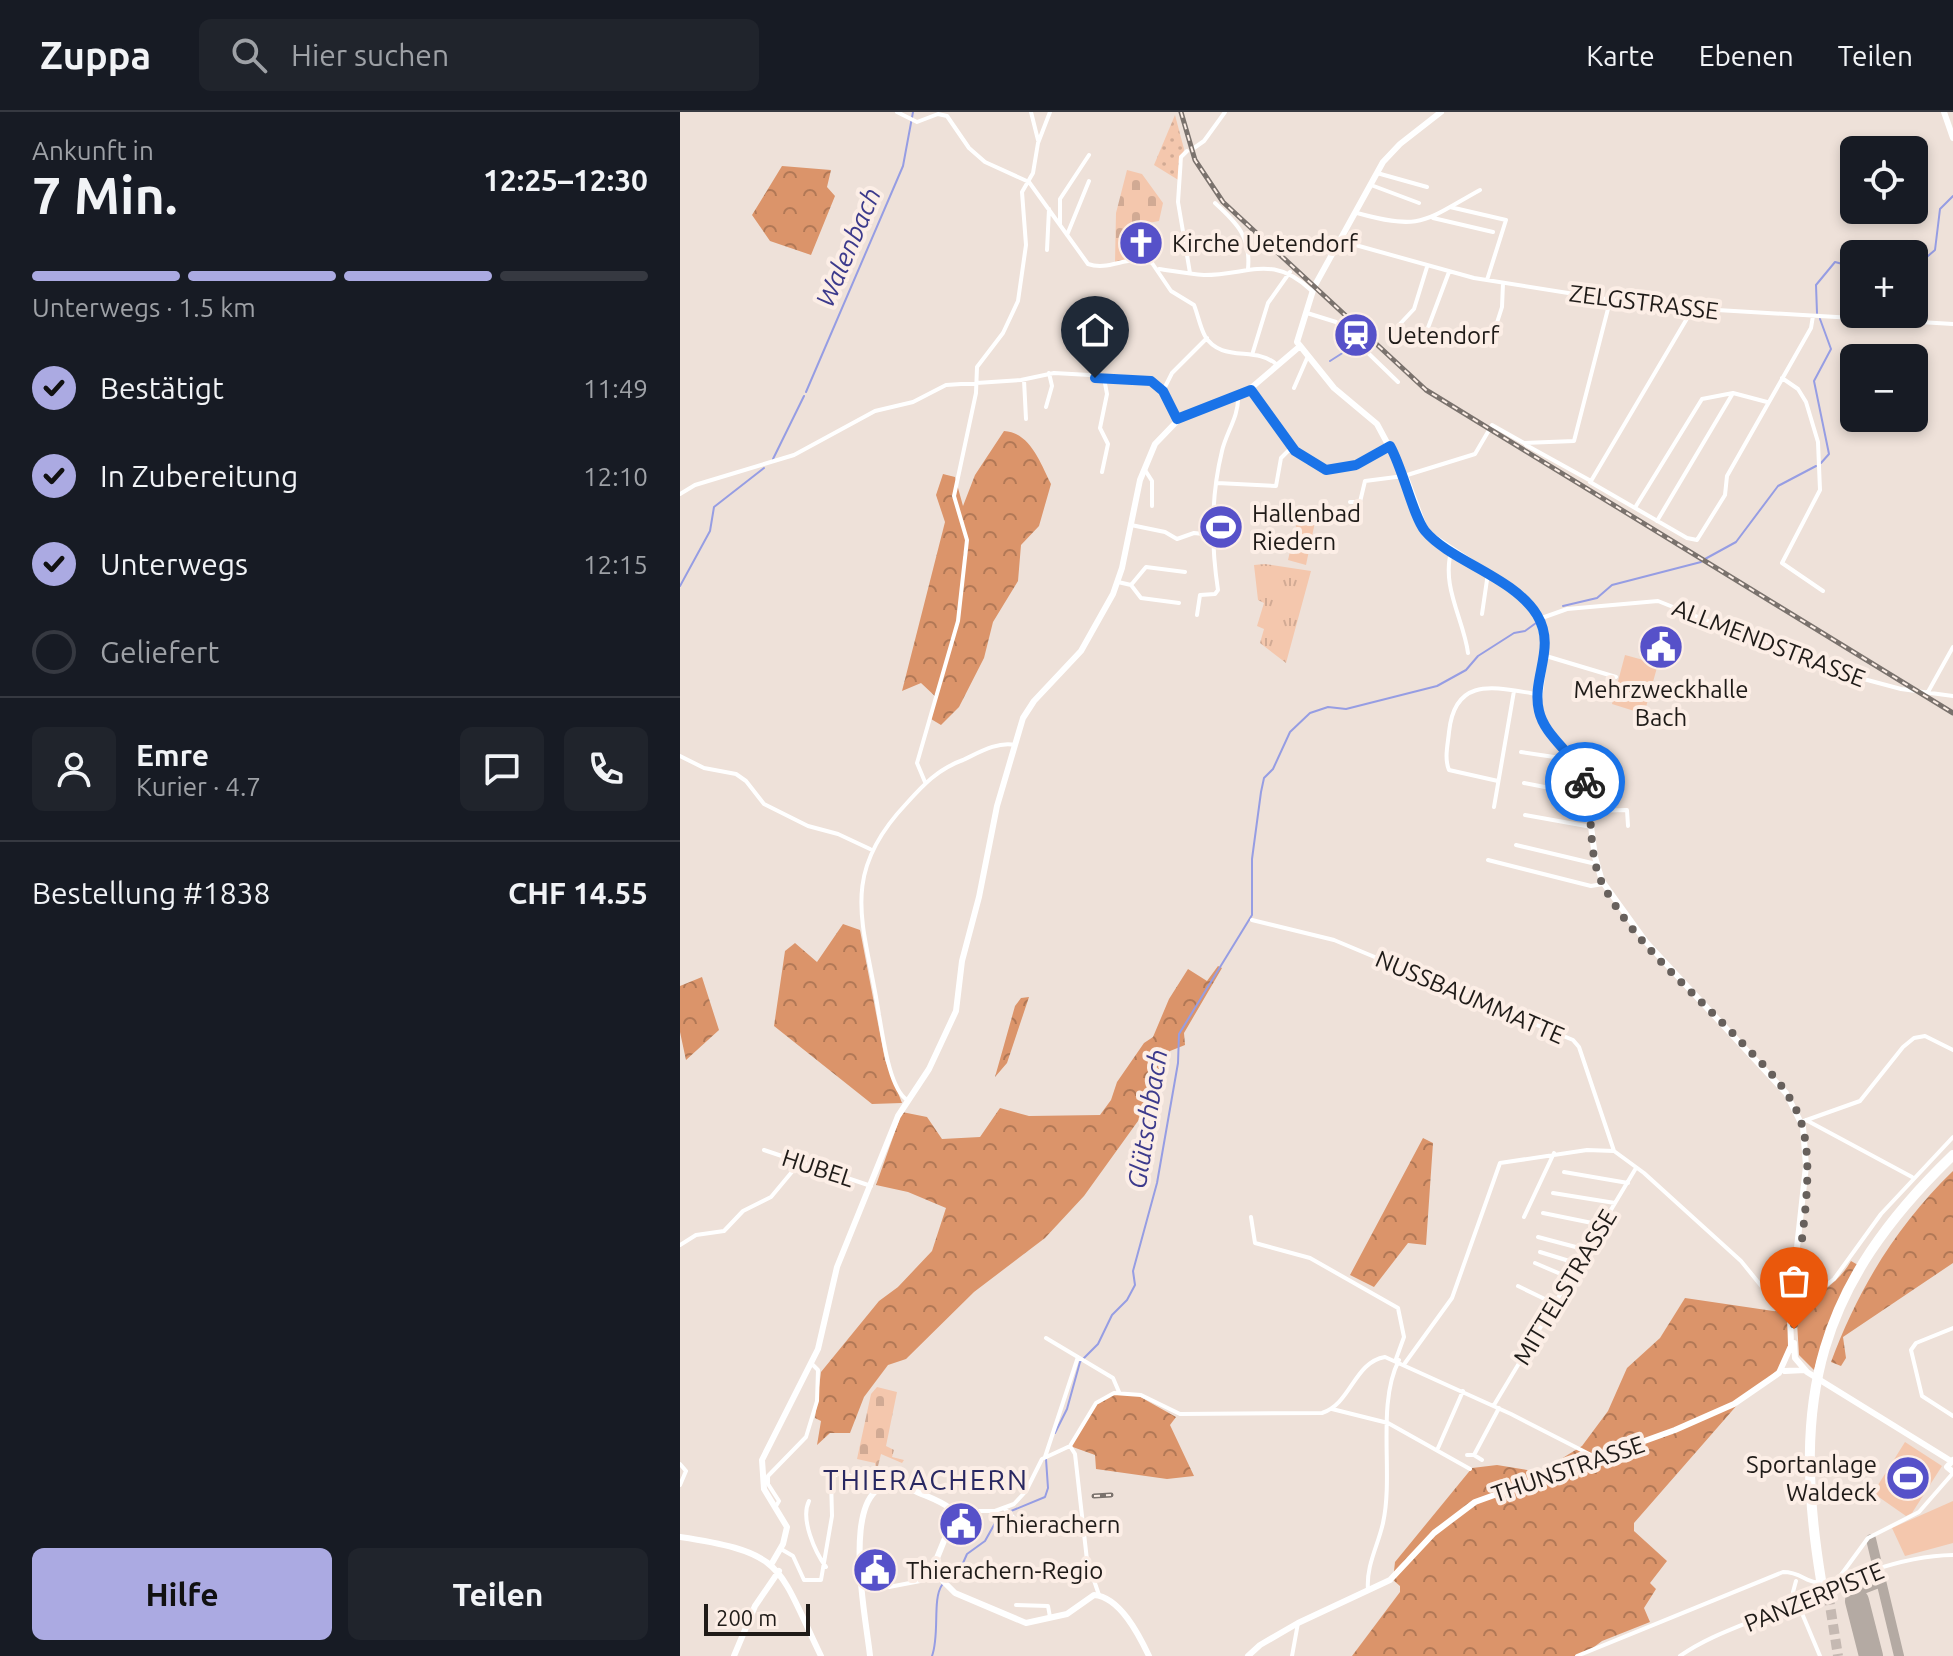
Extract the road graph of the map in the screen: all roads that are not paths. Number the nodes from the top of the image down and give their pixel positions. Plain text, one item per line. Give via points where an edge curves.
1 (1031, 112) edge
2 (1050, 112) edge
3 (1225, 112) edge
4 (1441, 112) edge
5 (1944, 112) edge
6 (898, 114) edge
7 (1036, 128) junction
8 (1043, 130) junction
9 (1953, 138) edge
10 (1038, 143) junction
11 (1194, 148) dead end
12 (1187, 151) dead end
13 (1089, 155) dead end
14 (1377, 173) junction
15 (1089, 181) dead end
16 (1029, 182) junction
17 (1371, 185) junction
18 (1427, 187) dead end
19 (1480, 190) dead end
20 (1215, 203) dead end
21 (1419, 203) dead end
22 (1450, 207) junction
23 (1049, 209) junction
24 (1357, 213) junction
25 (1431, 217) junction
26 (1060, 225) junction
27 (1493, 232) dead end
28 (1067, 235) junction
29 (1341, 241) junction
30 (1047, 250) dead end
31 (1427, 267) junction
32 (1159, 269) junction
33 (1248, 269) junction
34 (1290, 272) junction
35 (1449, 272) junction
36 (1190, 273) junction
37 (1487, 280) junction
38 (1503, 283) junction
39 (1312, 291) junction
40 (1610, 300) junction
41 (1692, 310) junction
42 (1305, 312) junction
43 (1814, 316) junction
44 (1953, 324) edge
45 (1399, 325) dead end
46 (1494, 332) dead end
47 (1207, 338) junction
48 (1423, 341) dead end
49 (1299, 347) junction
50 (1252, 355) junction
51 (1308, 356) junction
52 (1276, 364) junction
53 (1049, 373) junction
54 (1781, 377) junction
55 (1104, 378) junction
56 (1024, 380) junction
57 (1398, 382) dead end
58 (976, 384) junction
59 (1294, 388) dead end
60 (1251, 390) junction
61 (1163, 391) junction
62 (1733, 393) junction
63 (1234, 399) junction
64 (1767, 402) junction
65 (1046, 407) dead end
66 (1026, 419) dead end
67 (1177, 419) junction
68 (1524, 443) junction
69 (1390, 446) junction
70 (1295, 451) junction
71 (1143, 469) junction
72 (1102, 472) dead end
73 (1404, 476) junction
74 (1590, 482) junction
75 (1217, 483) junction
76 (680, 494) edge
77 (1350, 502) dead end
78 (1152, 506) dead end
79 (1636, 506) junction
80 (1657, 521) junction
81 (1129, 524) junction
82 (1213, 535) junction
83 (1452, 549) junction
84 (1185, 572) dead end
85 (1488, 573) junction
86 (1118, 582) junction
87 (1131, 585) junction
88 (1823, 591) dead end
89 (1179, 603) dead end
90 (1482, 614) dead end
91 (1197, 615) dead end
92 (1539, 619) junction
93 (1953, 647) edge
94 (1468, 653) dead end
95 (1545, 656) junction
96 (1616, 677) dead end
97 (1514, 690) junction
98 (1928, 692) junction
99 (1537, 694) junction
100 (1953, 696) edge
101 (1015, 745) junction
102 (1521, 752) dead end
103 (680, 756) edge
104 (1574, 760) junction
105 (1498, 781) junction
106 (925, 782) junction
107 (1524, 783) dead end
108 (1588, 795) junction
109 (1494, 807) dead end
110 (1590, 811) junction
111 (1525, 815) dead end
112 (1628, 826) dead end
113 (1592, 827) junction
114 (1516, 845) dead end
115 (870, 849) junction
116 (1488, 860) dead end
117 (1596, 864) junction
118 (1603, 884) junction
119 (1252, 920) dead end
120 (1953, 1050) edge
121 (907, 1100) junction
122 (1804, 1121) junction
123 (1953, 1137) edge
124 (764, 1150) dead end
125 (1614, 1151) junction
126 (1554, 1153) junction
127 (1953, 1155) edge
128 (801, 1161) junction
129 (1953, 1162) edge
130 (1636, 1168) junction
131 (1564, 1172) dead end
132 (1912, 1177) junction
133 (1628, 1183) junction
134 (872, 1186) junction
135 (1553, 1193) dead end
136 (1615, 1203) junction
137 (1543, 1213) dead end
138 (1251, 1217) dead end
139 (1524, 1217) dead end
140 (1602, 1225) junction
141 (1538, 1237) dead end
142 (680, 1245) edge
143 (1587, 1250) junction
144 (1540, 1252) dead end
145 (1535, 1263) dead end
146 (1579, 1264) junction
147 (1570, 1278) junction
148 (1518, 1286) dead end
149 (1555, 1304) junction
150 (1792, 1304) junction
151 (1953, 1328) edge
152 (1046, 1338) dead end
153 (1791, 1346) junction
154 (1081, 1359) junction
155 (1796, 1359) junction
156 (1398, 1360) junction
157 (811, 1363) junction
158 (1405, 1363) junction
159 (1783, 1369) junction
160 (1807, 1372) junction
161 (1463, 1391) junction
162 (1119, 1392) junction
163 (1497, 1407) junction
164 (1332, 1409) junction
165 (1953, 1416) edge
166 (1388, 1423) junction
167 (1070, 1446) junction
168 (1438, 1448) dead end
169 (1467, 1455) dead end
170 (1474, 1455) junction
171 (1045, 1457) junction
172 (1597, 1459) junction
173 (1482, 1460) dead end
174 (680, 1464) edge
175 (1951, 1467) edge
176 (1470, 1469) dead end
177 (680, 1485) edge
178 (879, 1488) junction
179 (807, 1500) dead end
180 (776, 1506) junction
181 (1006, 1510) junction
182 (952, 1511) junction
183 (1018, 1531) dead end
184 (680, 1537) edge
185 (781, 1549) junction
186 (1953, 1555) edge
187 (772, 1563) junction
188 (826, 1567) junction
189 (779, 1571) junction
190 (941, 1577) junction
191 (1796, 1581) dead end
192 (1829, 1581) junction
193 (889, 1587) dead end
194 (1368, 1590) junction
195 (1099, 1595) junction
196 (1798, 1601) junction
197 (1056, 1603) dead end
198 (1016, 1605) dead end
199 (1048, 1606) junction
200 (1051, 1619) junction
201 (1298, 1623) junction
202 (734, 1656) edge
203 (821, 1656) edge
204 (870, 1656) edge
205 (1149, 1656) edge
206 (1248, 1656) edge
207 (1292, 1656) edge
208 (1577, 1656) edge
209 (1680, 1656) edge
210 (1820, 1656) edge

1 - 7 street
2 - 8 street
3 - 11 street
4 - 14 street via 1393,151
5 - 9 street
6 - 16 street via 917,122 947,116 984,161
7 - 8 street
7 - 10 street
8 - 10 street
10 - 16 street
12 - 36 street via 1181,157 1178,202
13 - 26 street via 1060,199
14 - 17 street
14 - 18 street
15 - 28 street
16 - 23 street
16 - 58 street via 1022,192 1026,245 1018,301 1003,333 979,362
17 - 21 street
17 - 24 street
19 - 22 street
20 - 33 street via 1243,230
22 - 25 street
22 - 37 street via 1506,220
23 - 26 street
23 - 30 street
24 - 25 street via 1402,224
24 - 29 street
25 - 27 street
26 - 28 street
28 - 32 street via 1092,266 1136,258
29 - 31 street, ZELGSTRASSE
29 - 39 street
31 - 35 street, ZELGSTRASSE
31 - 45 street via 1414,309
32 - 36 street
32 - 47 street via 1171,291 1190,302
33 - 34 street
33 - 36 street
34 - 39 street
34 - 50 street via 1268,303
35 - 37 street, ZELGSTRASSE
35 - 48 street
37 - 38 street, ZELGSTRASSE
38 - 40 street, ZELGSTRASSE
38 - 46 street
39 - 42 street
40 - 41 street, ZELGSTRASSE
40 - 68 street via 1574,441
41 - 43 street, ZELGSTRASSE
41 - 74 street
42 - 49 street
42 - 57 street via 1336,322
43 - 44 street, ZELGSTRASSE
43 - 54 street
47 - 50 street via 1224,351
47 - 61 street via 1172,373
49 - 51 street
49 - 52 street
50 - 52 street
51 - 59 street
51 - 69 street via 1334,388 1372,418
52 - 60 street
53 - 55 street
53 - 56 street
53 - 65 street via 1052,386
54 - 64 street
54 - 88 street via 1806,402 1818,442 1820,484 1818,498 1782,563
55 - 61 street via 1143,378
55 - 72 street via 1107,394 1100,428 1108,444
56 - 58 street
56 - 66 street
58 - 76 street via 946,385 913,402 875,411 794,455
58 - 106 street via 954,496 967,540 962,596 945,675 917,763
60 - 63 street
60 - 70 street
61 - 67 street
62 - 64 street
62 - 79 street via 1707,397 1696,406
62 - 80 street
63 - 67 street
63 - 75 street via 1236,414 1223,446
64 - 80 street via 1727,476 1725,495 1697,540
67 - 71 street via 1152,448
68 - 73 street via 1492,425 1476,453
68 - 74 street
69 - 70 street via 1356,465 1332,470
69 - 73 street
70 - 75 street via 1281,458 1276,486
71 - 78 street via 1152,479
71 - 81 street
73 - 77 street via 1365,481 1360,502
73 - 83 street via 1423,527
74 - 79 street
75 - 82 street
79 - 80 street
81 - 82 street via 1175,539
81 - 86 street
82 - 91 street via 1218,590 1200,595
83 - 85 street
83 - 94 street via 1453,606
84 - 87 street via 1146,567
85 - 90 street
85 - 92 street via 1524,600
86 - 87 street
86 - 101 street via 1081,651 1031,705
87 - 89 street via 1141,598
92 - 95 street
92 - 98 street, ALLMENDSTRASSE via 1590,605 1658,601 1830,670
93 - 98 street
95 - 96 street
95 - 99 street
97 - 99 street
97 - 105 street
97 - 105 street via 1483,687 1457,703 1451,717 1449,770
98 - 100 street, ALLMENDSTRASSE
99 - 104 street via 1542,720
101 - 106 street via 1003,744 958,762
101 - 121 street via 962,961 957,1007 929,1069
102 - 104 street
103 - 115 street via 742,777 764,804
104 - 108 street
105 - 109 street
106 - 115 street
107 - 108 street
108 - 110 street
110 - 112 street via 1627,810
110 - 113 street
111 - 113 street
113 - 117 street
114 - 117 street
115 - 121 street via 862,883 862,930 886,1054 900,1095
116 - 118 street via 1591,886
117 - 118 street
118 - 122 street via 1646,942 1780,1084
119 - 125 street, NUSSBAUMMATTE via 1334,940 1573,1040
120 - 122 street via 1925,1036 1912,1039 1860,1101
121 - 134 street
122 - 132 street
122 - 150 street via 1806,1166
123 - 132 street
124 - 128 street, HUBEL
125 - 126 street
125 - 130 street
126 - 139 street
126 - 158 street via 1499,1164 1452,1298
127 - 192 highway via 1909,1201 1870,1254 1825,1348 1813,1396 1807,1457 1808,1496
128 - 134 street, HUBEL
128 - 142 street via 771,1197 743,1211 724,1231 696,1235
129 - 192 highway via 1874,1257 1847,1306 1827,1359 1812,1457 1815,1513
130 - 133 street, MITTELSTRASSE
130 - 150 street via 1747,1266 1771,1298
131 - 133 street
132 - 150 street via 1834,1279
133 - 136 street, MITTELSTRASSE
134 - 157 street via 837,1267 823,1334
135 - 136 street
136 - 140 street, MITTELSTRASSE
137 - 140 street
138 - 156 street via 1255,1243 1310,1258 1398,1308 1404,1337
140 - 143 street, MITTELSTRASSE
141 - 143 street
143 - 146 street, MITTELSTRASSE
144 - 146 street
145 - 147 street
146 - 147 street, MITTELSTRASSE
147 - 149 street, MITTELSTRASSE
148 - 149 street
149 - 163 street, MITTELSTRASSE
150 - 153 street
150 - 155 street
151 - 165 street via 1911,1350 1921,1393
152 - 154 street
153 - 155 street
153 - 159 street
154 - 162 street via 1113,1378
154 - 171 street
155 - 159 street, THUNSTRASSE
155 - 160 street
156 - 158 street
156 - 164 street via 1382,1357 1370,1362
156 - 166 street
157 - 180 street via 762,1460 763,1485
157 - 180 street via 818,1370 817,1401 807,1435 768,1476 779,1501
158 - 161 street
159 - 160 street
159 - 172 street, THUNSTRASSE via 1722,1410
160 - 175 street
161 - 163 street
161 - 168 street
162 - 164 street via 1187,1414 1313,1414
162 - 167 street via 1096,1403
163 - 170 street, MITTELSTRASSE
163 - 172 street
164 - 166 street
166 - 176 street
166 - 194 street via 1384,1520 1370,1563
167 - 171 street
167 - 195 street via 1087,1560
169 - 170 street
170 - 173 street
171 - 181 street via 1022,1496
172 - 194 street, THUNSTRASSE via 1475,1502 1434,1533 1396,1575
174 - 177 street via 686,1471
175 - 192 street via 1916,1514 1868,1538 1845,1572
178 - 182 street via 903,1486
178 - 188 street via 851,1475 831,1478
178 - 204 street via 866,1506 859,1557
179 - 188 street via 815,1549
180 - 185 street via 787,1527
181 - 182 street
181 - 183 street
182 - 190 street via 937,1555
184 - 187 street via 735,1546
185 - 187 street
185 - 188 street via 792,1555 807,1582 821,1580
186 - 192 street, PANZERPISTE
187 - 189 street
189 - 202 street via 755,1606
189 - 203 street
190 - 193 street
190 - 200 street via 955,1593 1015,1620
191 - 196 street
192 - 196 street, PANZERPISTE
192 - 208 street via 1814,1584 1783,1572
194 - 201 street, THUNSTRASSE
195 - 200 street
195 - 205 street via 1120,1610
196 - 209 street, PANZERPISTE
196 - 210 street
197 - 199 street
198 - 199 street
199 - 200 street
201 - 206 street, THUNSTRASSE
201 - 207 street

